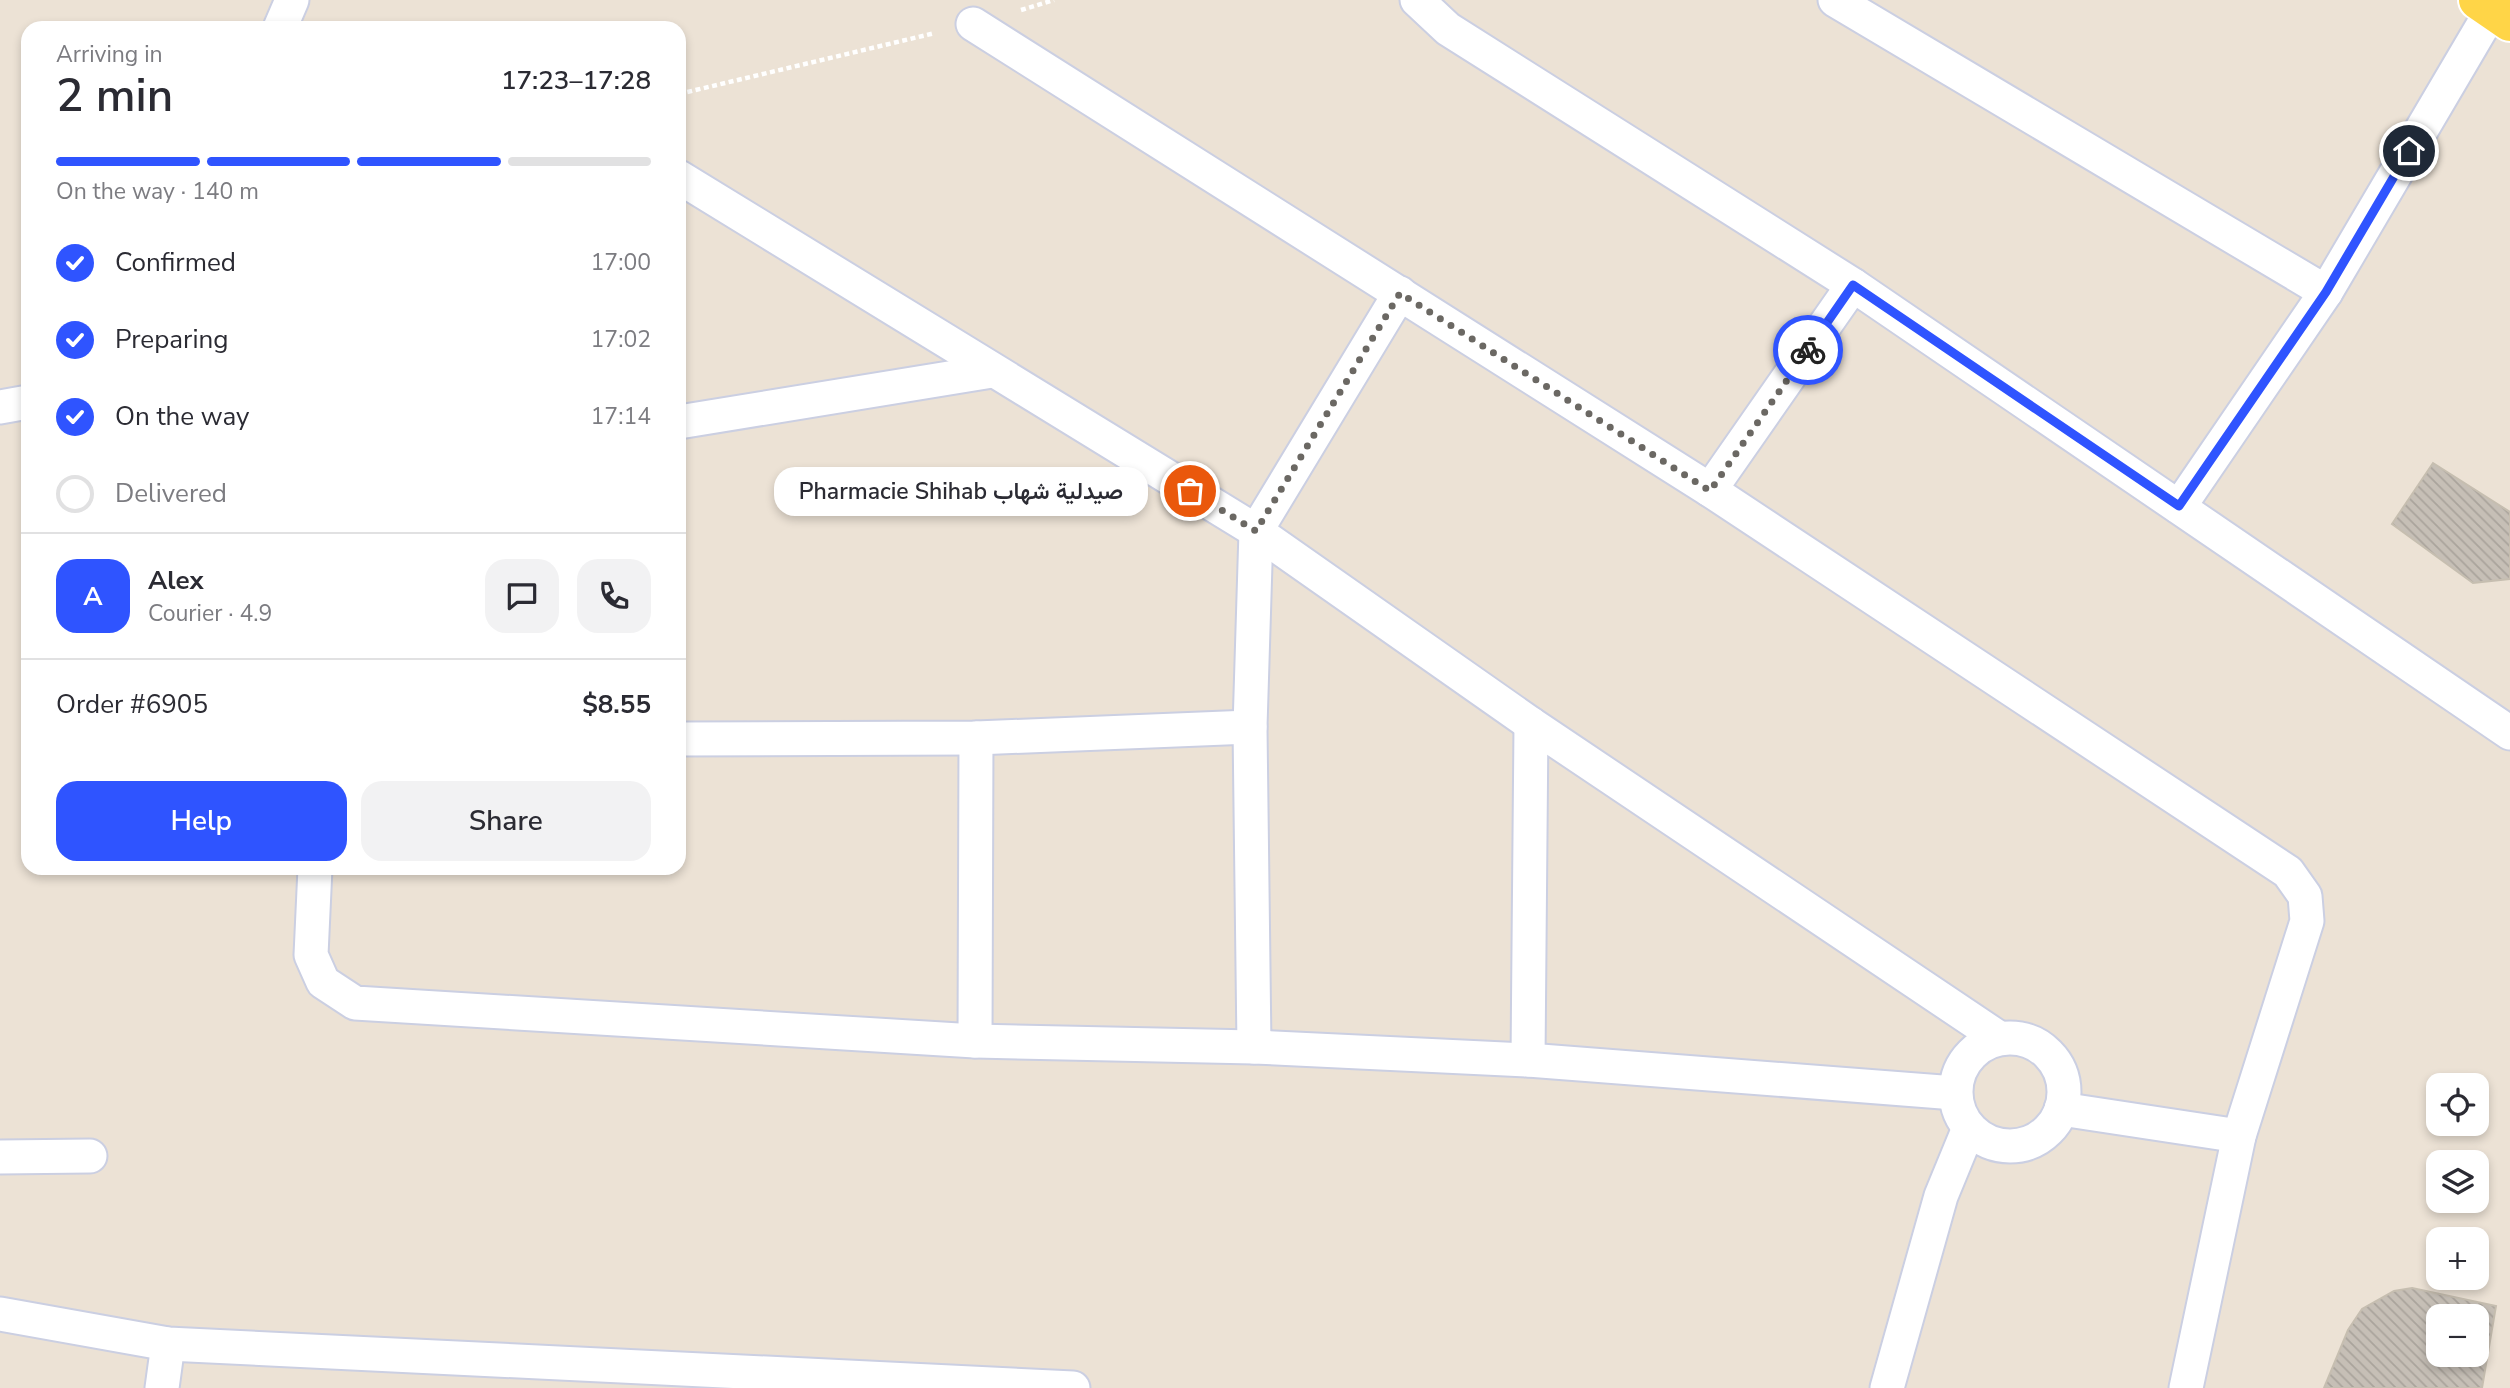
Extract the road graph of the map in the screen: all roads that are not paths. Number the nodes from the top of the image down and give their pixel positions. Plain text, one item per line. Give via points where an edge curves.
1 (292, 0) edge
2 (1417, 0) edge
3 (1835, 0) edge
4 (2493, 10) edge
5 (283, 21) edge
6 (973, 23) road end
7 (686, 181) edge
8 (1853, 285) junction
9 (2326, 292) junction
10 (1400, 293) junction
11 (992, 371) junction
12 (21, 403) edge
13 (0, 407) edge
14 (686, 421) edge
15 (1710, 491) junction
16 (2179, 506) junction
17 (1256, 531) junction
18 (1531, 724) junction
19 (1250, 727) junction
20 (2510, 733) edge
21 (976, 738) junction
22 (686, 739) edge
23 (315, 875) edge
24 (1999, 1038) junction
25 (975, 1041) junction
26 (1254, 1047) junction
27 (1528, 1060) junction
28 (1955, 1093) junction
29 (2061, 1109) junction
30 (1969, 1128) junction
31 (2239, 1136) junction
32 (90, 1156) dead end
33 (0, 1157) edge
34 (0, 1314) edge
35 (168, 1343) junction
36 (820, 1382) edge
37 (1890, 1387) edge
38 (162, 1388) edge
39 (1073, 1388) edge
40 (2186, 1388) edge

1 - 5 street
2 - 8 street via 1448,29 1498,62
3 - 9 street
4 - 9 street
6 - 10 street
7 - 11 street
8 - 15 street
8 - 16 street
9 - 16 street
10 - 15 street
10 - 17 street
11 - 14 street
11 - 17 street
12 - 13 street
15 - 31 street via 2288,872 2305,895 2307,921
16 - 20 street
17 - 18 street
17 - 19 street
18 - 24 street
18 - 27 street
19 - 21 street
19 - 26 street
21 - 22 street
21 - 25 street
23 - 25 street via 311,955 323,982 355,1003
24 - 28 street via 1981,1045 1967,1058
24 - 29 street via 2018,1037 2051,1056 2061,1072
25 - 26 street
26 - 27 street
27 - 28 street
28 - 30 street
29 - 30 street via 2038,1139 2020,1145 2001,1146 1983,1140
29 - 31 street
30 - 37 street via 1941,1196
31 - 40 street
32 - 33 street
34 - 35 street
35 - 36 street
35 - 38 street
36 - 39 street

